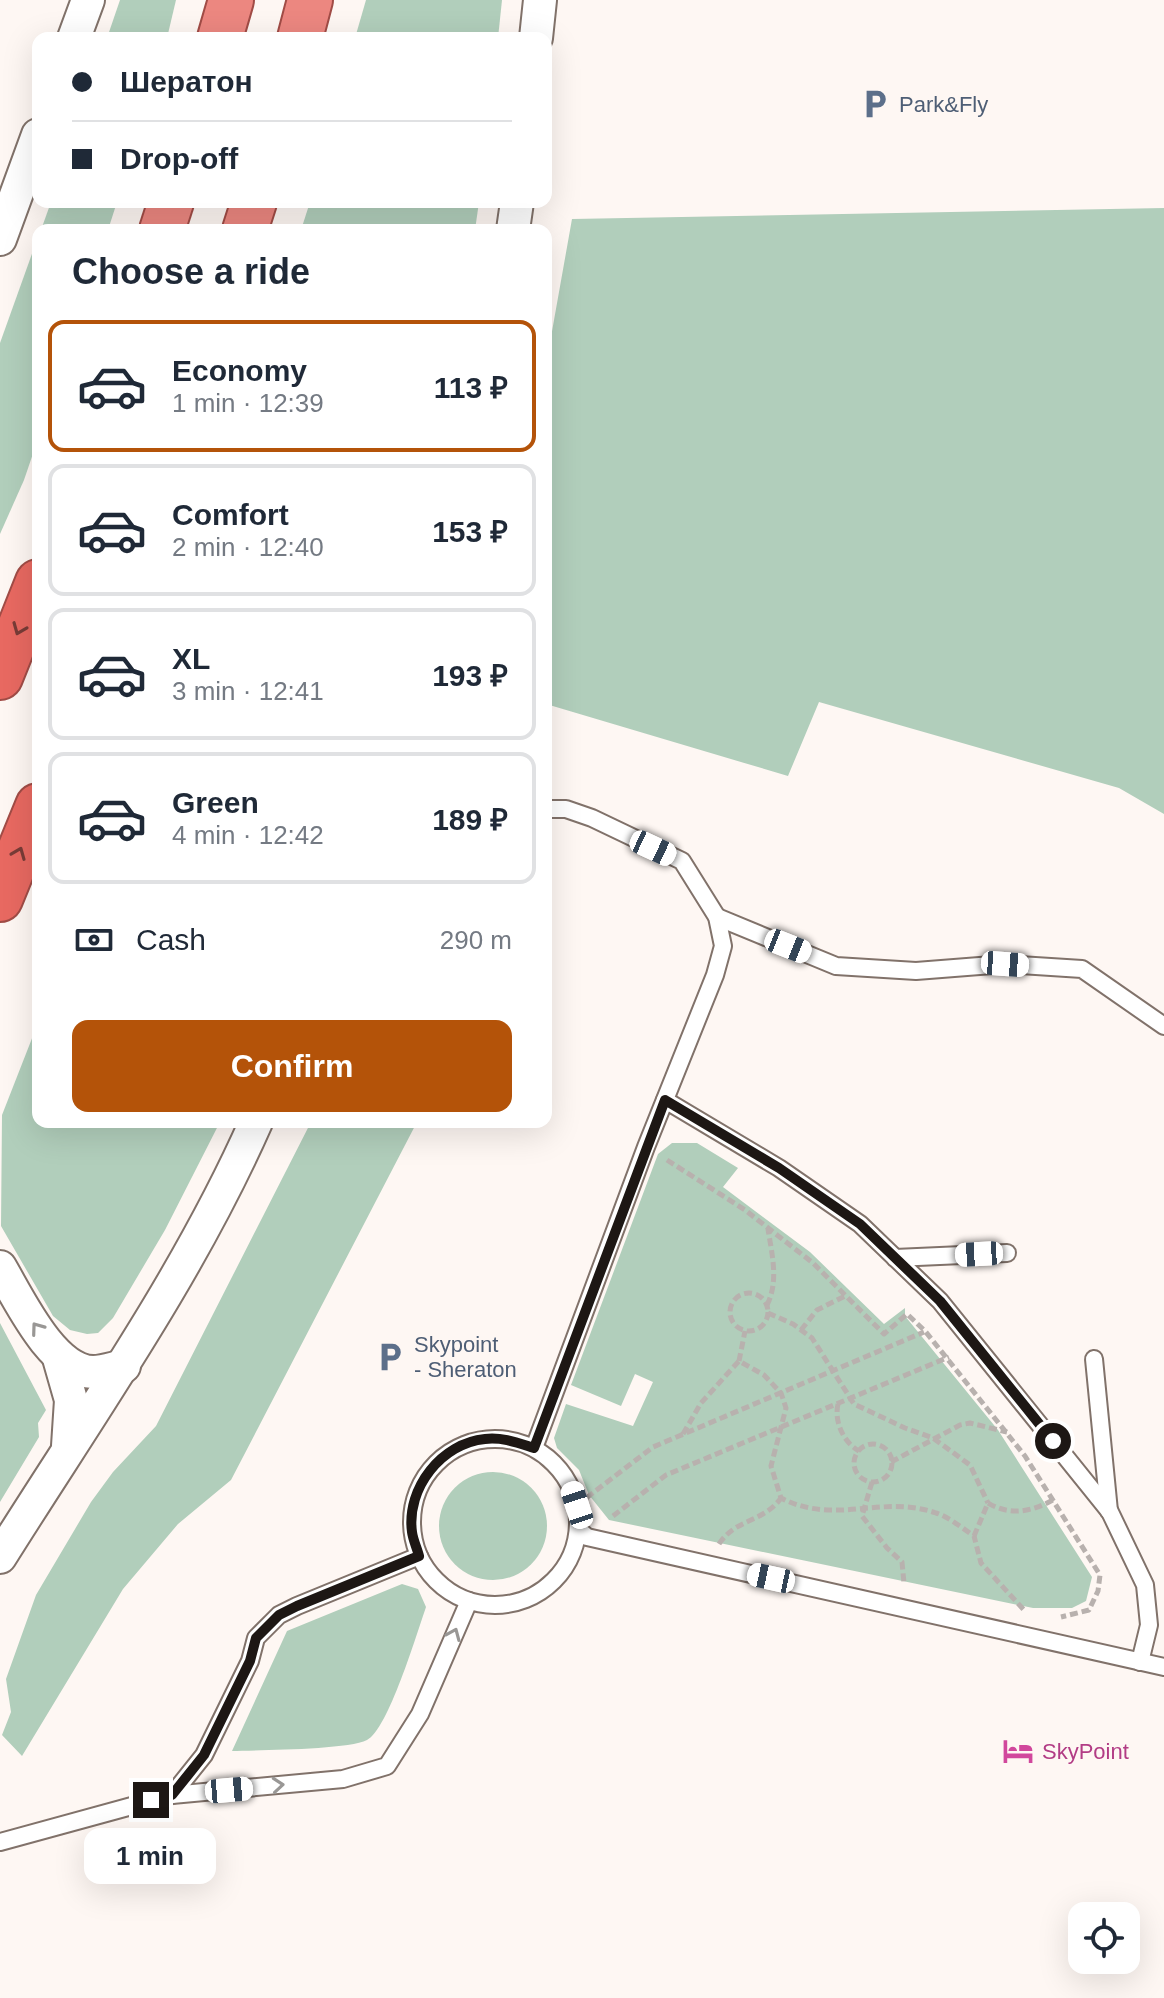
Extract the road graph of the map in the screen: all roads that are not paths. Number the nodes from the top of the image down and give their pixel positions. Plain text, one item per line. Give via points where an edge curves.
1 (88, 0) edge
2 (231, 0) edge
3 (310, 0) edge
4 (540, 0) edge
5 (76, 32) edge
6 (222, 32) edge
7 (302, 32) edge
8 (537, 32) edge
9 (32, 151) edge
10 (0, 239) edge
11 (32, 597) edge
12 (0, 677) edge
13 (552, 809) edge
14 (32, 821) edge
15 (0, 899) edge
16 (717, 917) junction
17 (1164, 1026) edge
18 (665, 1100) junction
19 (253, 1128) edge
20 (1007, 1253) dead end
21 (895, 1258) junction
22 (0, 1267) edge
23 (59, 1358) junction
24 (1094, 1359) dead end
25 (124, 1366) junction
26 (534, 1448) junction
27 (67, 1449) junction
28 (1110, 1512) junction
29 (582, 1533) junction
30 (419, 1556) junction
31 (0, 1557) edge
32 (469, 1601) junction
33 (1140, 1662) junction
34 (1164, 1667) edge
35 (172, 1795) junction
36 (3, 1838) edge

1 - 5 street
2 - 6 highway
3 - 7 highway
4 - 8 street
9 - 10 street
11 -> 12 highway
13 - 16 lane via 592,818 682,861
15 -> 14 highway
16 - 17 lane via 836,966 916,971 1005,964 1082,969
16 - 18 lane via 723,946 715,975
18 - 21 lane via 779,1168 860,1224
18 - 26 lane
19 - 25 street via 233,1175
20 - 21 lane
21 - 28 lane via 940,1301
23 -> 22 street
23 - 25 street via 93,1372
23 - 27 street via 71,1400
24 - 28 lane
25 - 27 street
26 - 29 lane via 571,1487
26 - 30 lane via 484,1439 459,1446 438,1461 422,1481 413,1505
27 - 31 street
28 - 33 lane via 1145,1585 1149,1625
29 - 32 lane via 559,1575 541,1591 518,1602
29 - 33 lane
30 - 32 lane via 448,1591
30 - 35 lane via 297,1606 264,1627 204,1755
35 -> 32 lane via 343,1779 387,1766 420,1714
33 - 34 lane
35 - 36 lane

